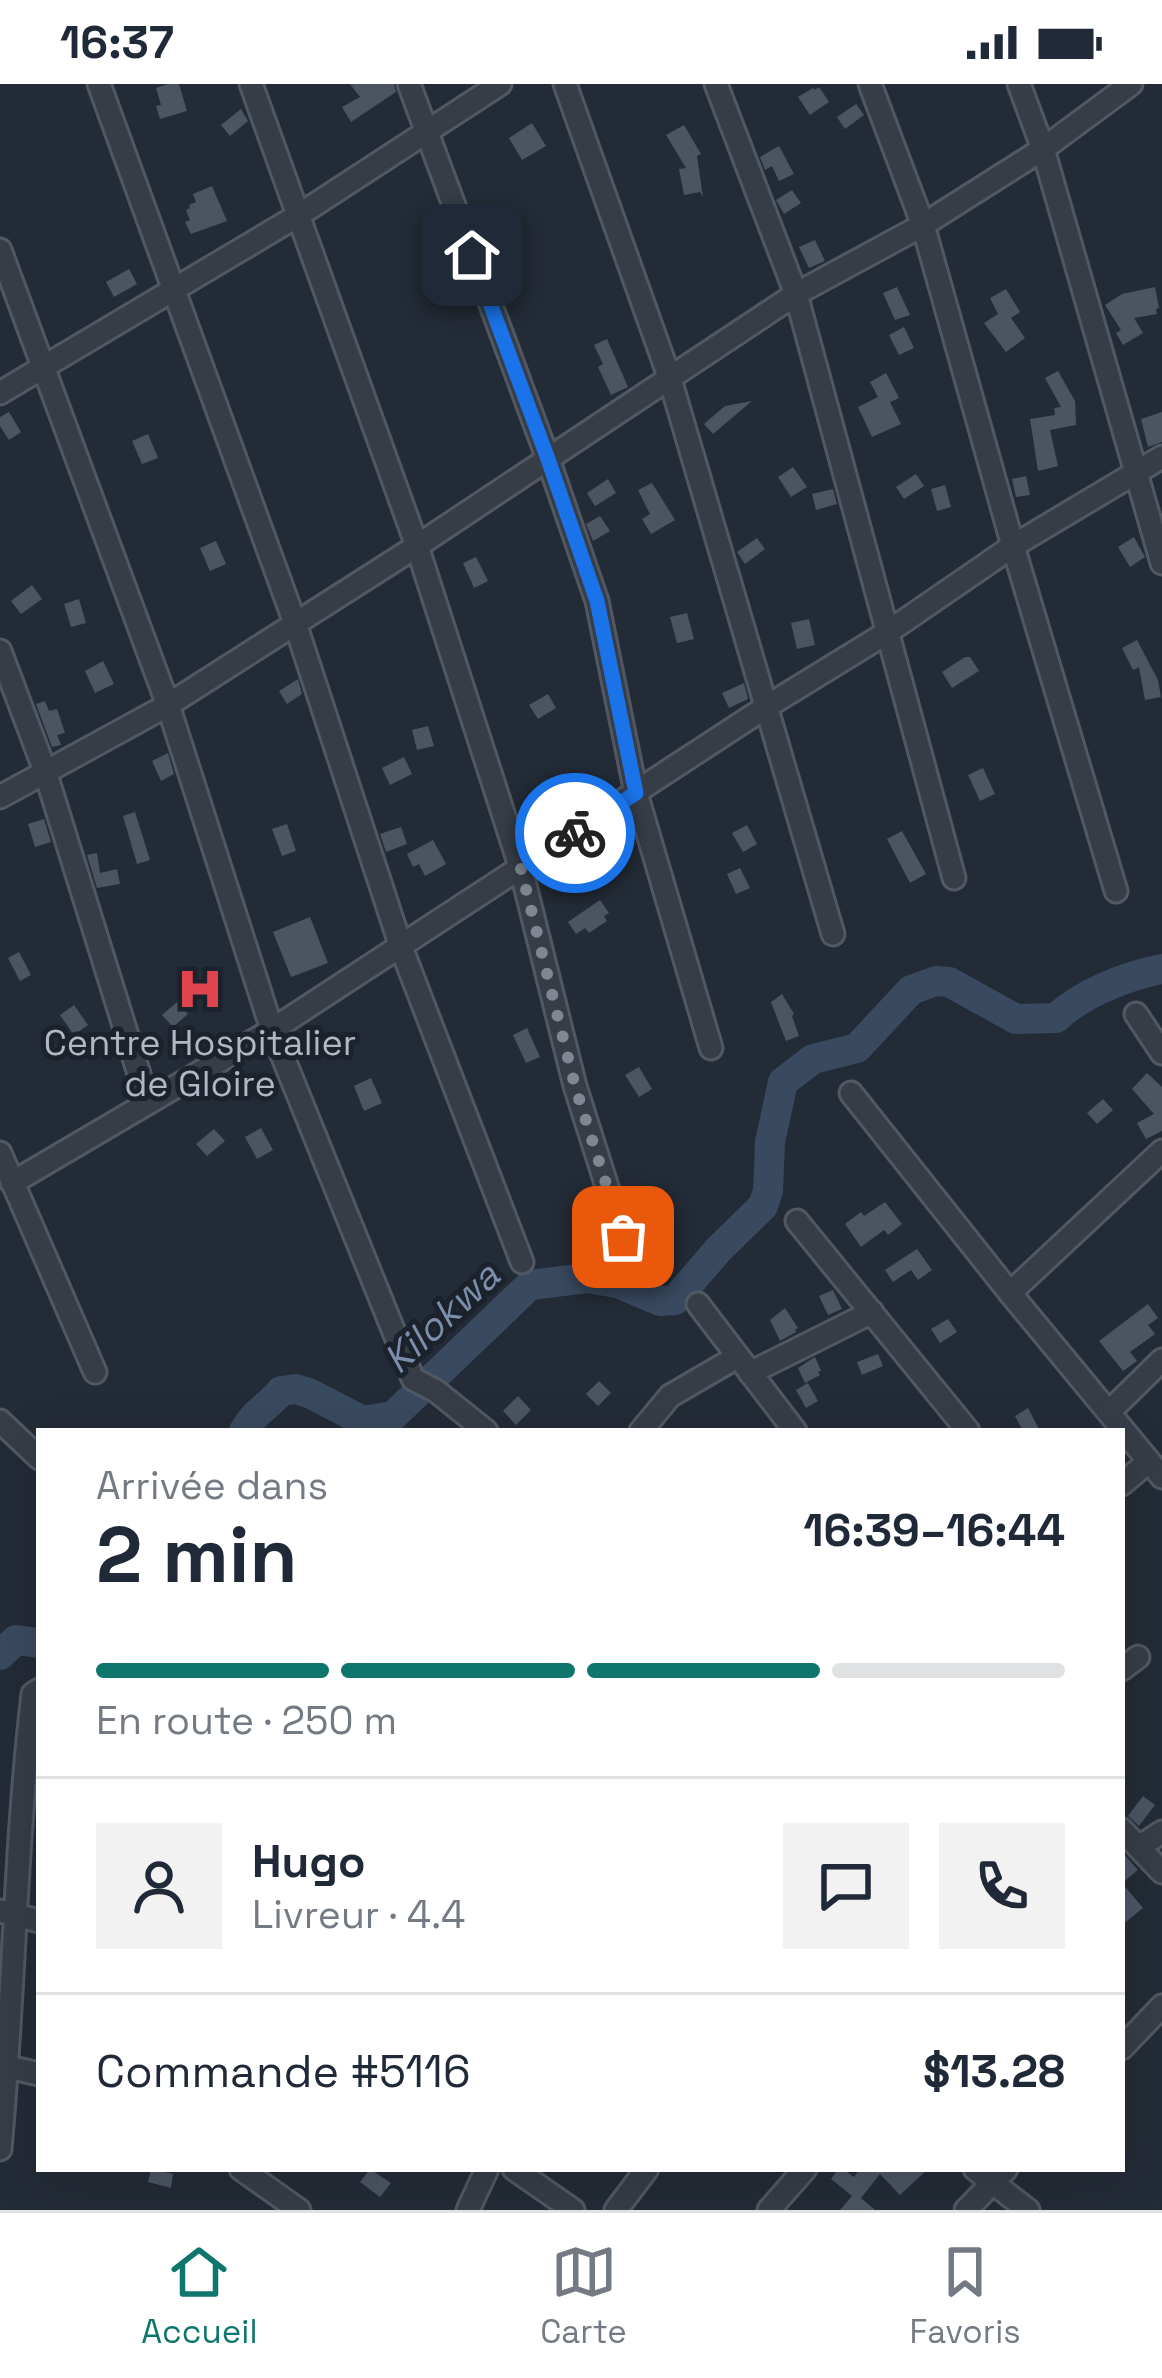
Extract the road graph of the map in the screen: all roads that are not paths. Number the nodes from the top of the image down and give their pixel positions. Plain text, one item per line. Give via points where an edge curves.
1 (99, 84) edge
2 (251, 84) edge
3 (409, 84) edge
4 (500, 84) edge
5 (565, 84) edge
6 (716, 84) edge
7 (870, 84) edge
8 (1018, 84) edge
9 (1131, 84) edge
10 (427, 132) junction
11 (1042, 149) junction
12 (298, 215) junction
13 (923, 225) junction
14 (0, 250) edge
15 (175, 288) junction
16 (796, 294) junction
17 (44, 366) junction
18 (670, 379) junction
19 (0, 393) edge
20 (1162, 457) edge
21 (548, 459) junction
22 (1138, 472) junction
23 (417, 546) junction
24 (1013, 547) junction
25 (1162, 563) edge
26 (295, 623) junction
27 (888, 632) junction
28 (0, 651) edge
29 (169, 705) junction
30 (766, 707) junction
31 (45, 771) junction
32 (636, 793) junction
33 (0, 796) edge
34 (521, 869) junction
35 (955, 878) dead end
36 (1116, 891) dead end
37 (833, 934) dead end
38 (401, 947) junction
39 (1136, 1014) dead end
40 (272, 1030) junction
41 (711, 1048) dead end
42 (1162, 1053) edge
43 (851, 1093) dead end
44 (148, 1103) junction
45 (1162, 1151) edge
46 (0, 1153) edge
47 (12, 1183) junction
48 (797, 1221) dead end
49 (623, 1237) dead end
50 (522, 1262) dead end
51 (1010, 1293) junction
52 (698, 1304) dead end
53 (872, 1312) junction
54 (1162, 1360) edge
55 (743, 1365) junction
56 (95, 1372) dead end
57 (1109, 1412) junction
58 (0, 1421) edge
59 (482, 1428) edge
60 (643, 1428) edge
61 (793, 1428) edge
62 (966, 1428) edge
63 (1122, 1428) edge
64 (1125, 1432) edge
65 (36, 1455) edge
66 (1155, 1470) edge
67 (1125, 1483) edge
68 (36, 1692) edge
69 (32, 1771) edge
70 (1162, 1832) edge
71 (1125, 1833) edge
72 (1139, 1847) junction
73 (1162, 1872) edge
74 (8, 1912) edge
75 (1162, 2006) edge
76 (1125, 2045) edge
77 (8, 2067) junction
78 (36, 2073) edge
79 (0, 2149) edge
80 (245, 2172) edge
81 (487, 2172) edge
82 (518, 2172) edge
83 (644, 2172) edge
84 (802, 2172) edge
85 (991, 2174) edge
86 (299, 2210) edge
87 (468, 2210) edge
88 (573, 2210) edge
89 (616, 2210) edge
90 (769, 2210) edge
91 (966, 2210) edge
92 (1028, 2210) edge

1 - 15 street
2 - 12 street
3 - 10 street
4 - 10 street
5 - 18 street
6 - 16 street
7 - 13 street
8 - 11 street
9 - 11 street
10 - 12 street
10 - 21 street
11 - 13 street
11 - 22 street
12 - 15 street
12 - 23 street
13 - 16 street
13 - 24 street
14 - 17 street
15 - 17 street
15 - 26 street
16 - 18 street
16 - 27 street
17 - 19 street
17 - 29 street
18 - 21 street
18 - 30 street
20 - 22 street
21 - 23 street
21 - 32 street via 597,601
22 - 24 street
22 - 25 street
23 - 26 street
23 - 34 street
24 - 27 street
24 - 36 street
26 - 29 street
26 - 38 street
27 - 30 street
27 - 35 street
28 - 31 street
29 - 31 street
29 - 40 street
30 - 32 street
30 - 37 street
31 - 33 street
31 - 44 street
32 - 34 street
32 - 41 street
34 - 38 street
34 - 49 street
38 - 40 street
38 - 50 street
39 - 42 street
40 - 44 street
40 - 59 street via 412,1379
43 - 51 street
44 - 47 street
45 - 51 street
46 - 47 street
47 - 56 street
48 - 53 street
51 - 57 street
52 - 55 street
53 - 55 street
53 - 62 street
54 - 57 street
55 - 60 street via 670,1396
55 - 61 street
57 - 63 street
58 - 65 street
64 - 66 street
66 - 67 street
68 - 69 street
69 - 74 street
70 - 72 street
71 - 72 street
72 - 73 street
74 - 77 street
75 - 76 street
77 - 78 street
77 - 79 street
80 - 86 street
81 - 87 street
82 - 88 street
83 - 89 street
84 - 90 street
85 - 91 street
85 - 92 street

